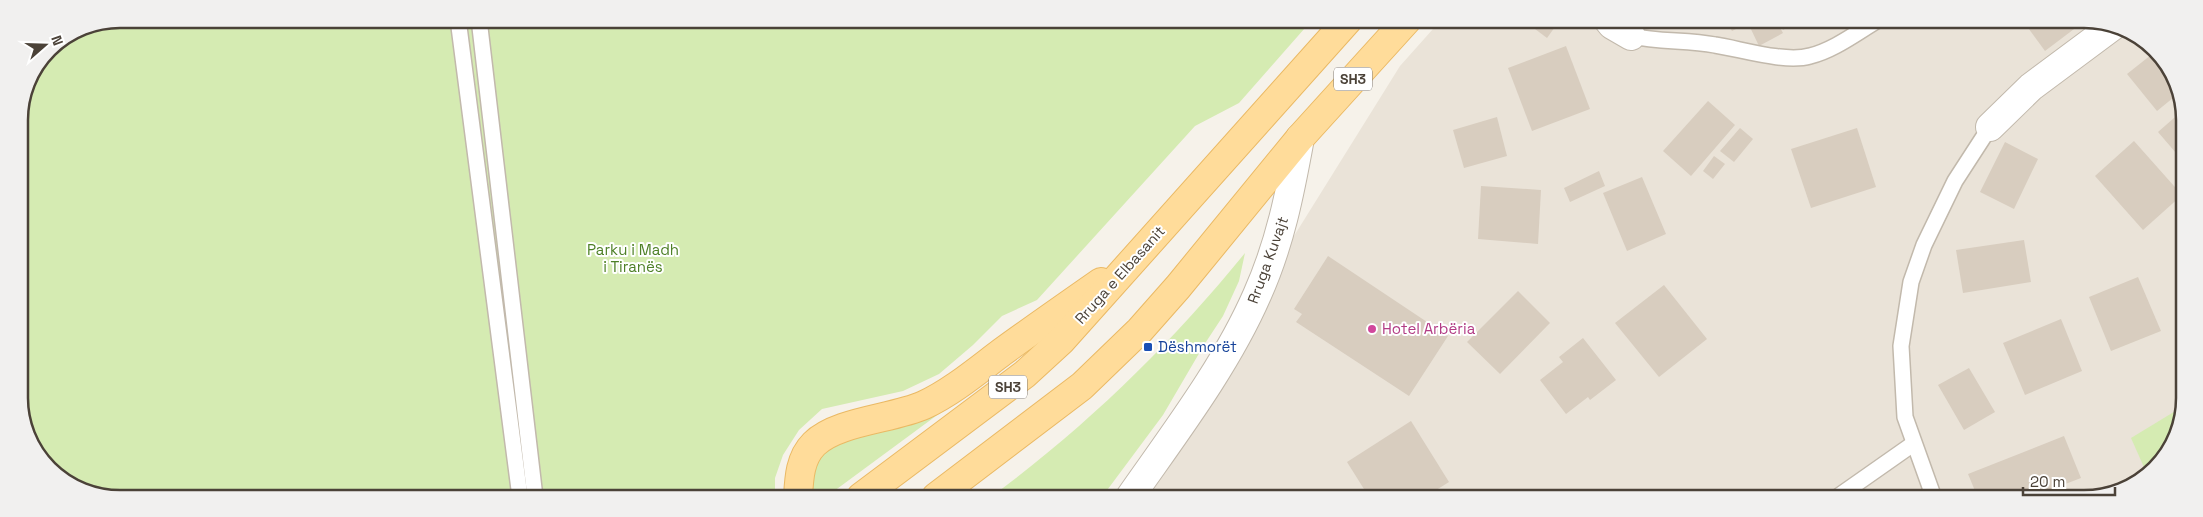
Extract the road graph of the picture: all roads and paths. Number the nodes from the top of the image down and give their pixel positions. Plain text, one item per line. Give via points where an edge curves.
1 (459, 28) edge
2 (480, 28) edge
3 (1341, 28) edge
4 (1400, 28) edge
5 (1617, 28) edge
6 (1864, 28) edge
7 (2107, 30) edge
8 (1631, 36) joint
9 (1990, 127) joint
10 (1300, 138) junction
11 (1137, 257) junction
12 (1913, 444) junction
13 (1135, 489) edge
14 (1849, 489) edge
15 (1931, 489) edge
16 (519, 490) edge
17 (534, 490) edge
18 (798, 490) edge
19 (872, 490) edge
20 (946, 490) edge

1 - 16 lane
2 - 17 lane
3 - 11 main road, Rruga e Elbasanit / SH3
4 - 10 main road, SH3
5 - 8 street
6 - 8 lane via 1808,57 1775,56 1714,44 1653,41
7 - 9 street via 2031,87
9 - 12 lane via 1955,181 1924,245 1911,282 1901,346 1905,417
10 - 13 street, Rruga Kuvajt via 1285,218 1257,296 1200,396
10 - 20 main road, SH3 via 1140,330 1082,386
11 - 18 main road via 976,372 924,405 833,431 814,444 804,458
11 - 19 main road, Rruga e Elbasanit / SH3 via 1061,341 1025,374
12 - 14 lane
12 - 15 lane

